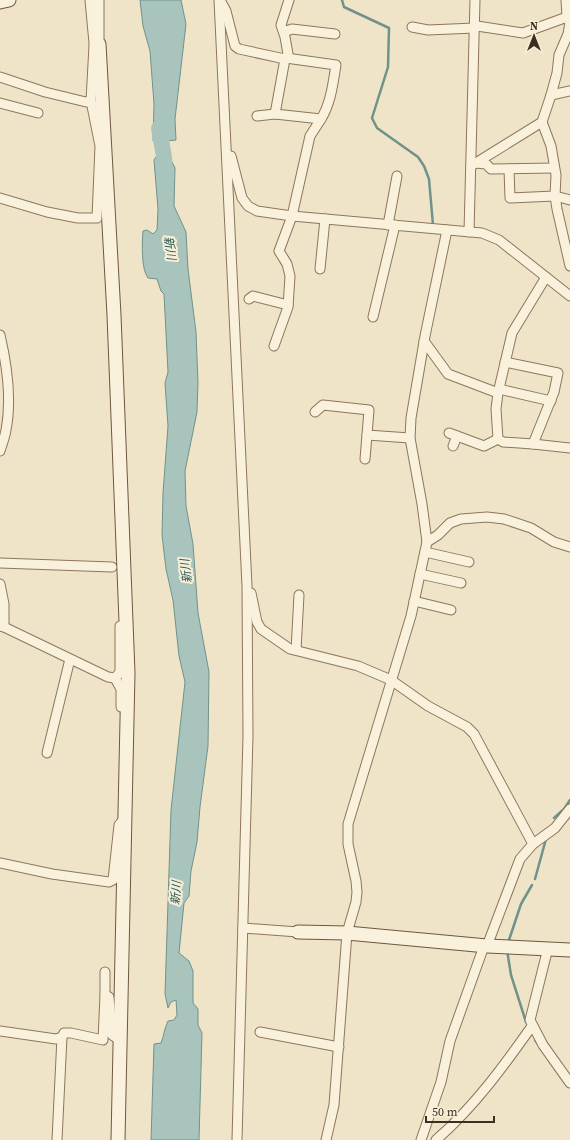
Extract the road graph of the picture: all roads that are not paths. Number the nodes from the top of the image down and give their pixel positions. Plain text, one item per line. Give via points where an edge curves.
1 (9, 0) edge
2 (90, 0) edge
3 (99, 0) edge
4 (220, 0) edge
5 (289, 0) edge
6 (475, 0) edge
7 (566, 0) edge
8 (0, 2) edge
9 (569, 20) edge
10 (412, 28) dead end
11 (475, 28) junction
12 (284, 32) junction
13 (335, 34) dead end
14 (97, 44) junction
15 (286, 58) junction
16 (0, 77) edge
17 (570, 91) edge
18 (551, 95) junction
19 (91, 101) junction
20 (0, 103) edge
21 (38, 113) dead end
22 (275, 114) junction
23 (257, 116) dead end
24 (320, 119) junction
25 (542, 122) junction
26 (226, 150) junction
27 (473, 165) junction
28 (554, 168) junction
29 (509, 169) junction
30 (397, 176) dead end
31 (555, 196) junction
32 (0, 198) edge
33 (570, 200) edge
34 (292, 216) junction
35 (325, 219) junction
36 (392, 225) junction
37 (447, 230) junction
38 (469, 232) junction
39 (570, 266) edge
40 (320, 270) dead end
41 (546, 277) junction
42 (570, 296) edge
43 (249, 298) dead end
44 (288, 305) junction
45 (373, 317) dead end
46 (0, 335) edge
47 (424, 341) junction
48 (274, 346) dead end
49 (506, 362) junction
50 (499, 391) junction
51 (551, 401) junction
52 (315, 412) dead end
53 (367, 435) junction
54 (410, 438) junction
55 (498, 439) junction
56 (533, 444) junction
57 (453, 446) dead end
58 (570, 448) edge
59 (0, 451) edge
60 (365, 459) dead end
61 (427, 542) junction
62 (570, 547) edge
63 (425, 552) junction
64 (469, 562) dead end
65 (0, 563) edge
66 (112, 568) dead end
67 (420, 574) junction
68 (461, 583) dead end
69 (0, 584) edge
70 (247, 586) junction
71 (299, 596) dead end
72 (414, 601) junction
73 (451, 610) dead end
74 (127, 612) junction
75 (2, 627) edge
76 (296, 650) junction
77 (70, 659) junction
78 (115, 678) junction
79 (391, 680) junction
80 (127, 739) junction
81 (47, 753) dead end
82 (570, 809) edge
83 (126, 816) junction
84 (533, 844) junction
85 (0, 863) edge
86 (243, 928) junction
87 (298, 932) joint
88 (347, 934) junction
89 (486, 946) junction
90 (548, 948) junction
91 (570, 950) edge
92 (105, 972) dead end
93 (105, 995) junction
94 (532, 1026) junction
95 (0, 1030) edge
96 (260, 1032) dead end
97 (62, 1037) junction
98 (121, 1041) junction
99 (339, 1047) junction
100 (570, 1083) edge
101 (57, 1140) edge
102 (118, 1140) edge
103 (237, 1140) edge
104 (326, 1140) edge
105 (421, 1140) edge
106 (436, 1140) edge

1 - 8 street
2 - 14 street
3 - 14 street
4 - 15 street via 226,11 235,46 239,49
4 - 26 street
5 - 12 street via 282,25
6 - 11 street
7 - 9 street
9 - 11 street via 523,33 477,26
9 - 18 street via 568,34 559,55
10 - 11 street
11 - 27 street
12 - 13 street via 292,29
12 - 15 street via 288,54
14 - 19 street
14 - 74 street via 114,323
15 - 22 street
15 - 24 street via 336,65 328,104
16 - 19 street via 45,92
17 - 18 street
18 - 25 street
19 - 32 street via 100,146 97,218 78,218 53,213
20 - 21 street
22 - 23 street
22 - 24 street
24 - 34 street via 310,136
25 - 27 street
25 - 28 street via 551,146
26 - 34 street via 230,152 242,198 248,206 257,211
26 - 70 street
27 - 29 street via 486,164 491,169
27 - 38 street
28 - 29 street
28 - 31 street
29 - 31 street via 510,198
30 - 36 street
31 - 33 street
31 - 39 street
34 - 35 street
34 - 44 street via 279,251 287,264 290,276
35 - 36 street
35 - 40 street
36 - 37 street
36 - 45 street
37 - 38 street
37 - 47 street
38 - 41 street via 482,232 499,240
41 - 42 street
41 - 49 street via 512,333
43 - 44 street via 253,296
44 - 48 street
46 - 59 street via 9,399 6,431
47 - 50 street via 448,374
47 - 54 street
49 - 50 street
49 - 51 street via 558,373
50 - 51 street
50 - 55 street via 496,409
51 - 56 street
52 - 53 street via 323,405 368,410
53 - 54 street
53 - 60 street
54 - 61 street
55 - 56 street via 503,442
55 - 57 street via 484,446 453,434
56 - 58 street
61 - 62 street via 450,523 461,519 487,517 504,519 531,528 554,542
61 - 63 street
63 - 64 street
63 - 67 street
65 - 66 street
67 - 68 street
67 - 72 street
69 - 75 street via 4,604
70 - 76 street via 261,629 290,649
70 - 86 street via 248,736
71 - 76 street
72 - 73 street
72 - 79 street
74 - 78 street via 120,617 120,672
74 - 80 street
75 - 77 street
76 - 79 street via 358,666
77 - 78 street
77 - 81 street
78 - 80 street via 121,689 121,731
79 - 84 street via 428,706 467,727 474,734
79 - 88 street via 348,824 348,844 358,892
80 - 83 street
82 - 84 street via 555,828
83 - 85 street via 118,825 113,880 109,882
83 - 98 street
84 - 89 street via 520,858
86 - 87 street
86 - 103 street
87 - 88 street
88 - 89 street
88 - 99 street
89 - 90 street
89 - 105 street via 450,1041 441,1082
90 - 91 street
90 - 94 street via 530,1020
92 - 93 street
93 - 97 street via 103,1040 71,1032 64,1033
93 - 98 street via 109,997 112,1035
94 - 100 street
94 - 106 street via 486,1088
95 - 97 street via 56,1040
96 - 99 street
97 - 101 street
98 - 102 street
99 - 104 street via 334,1105

